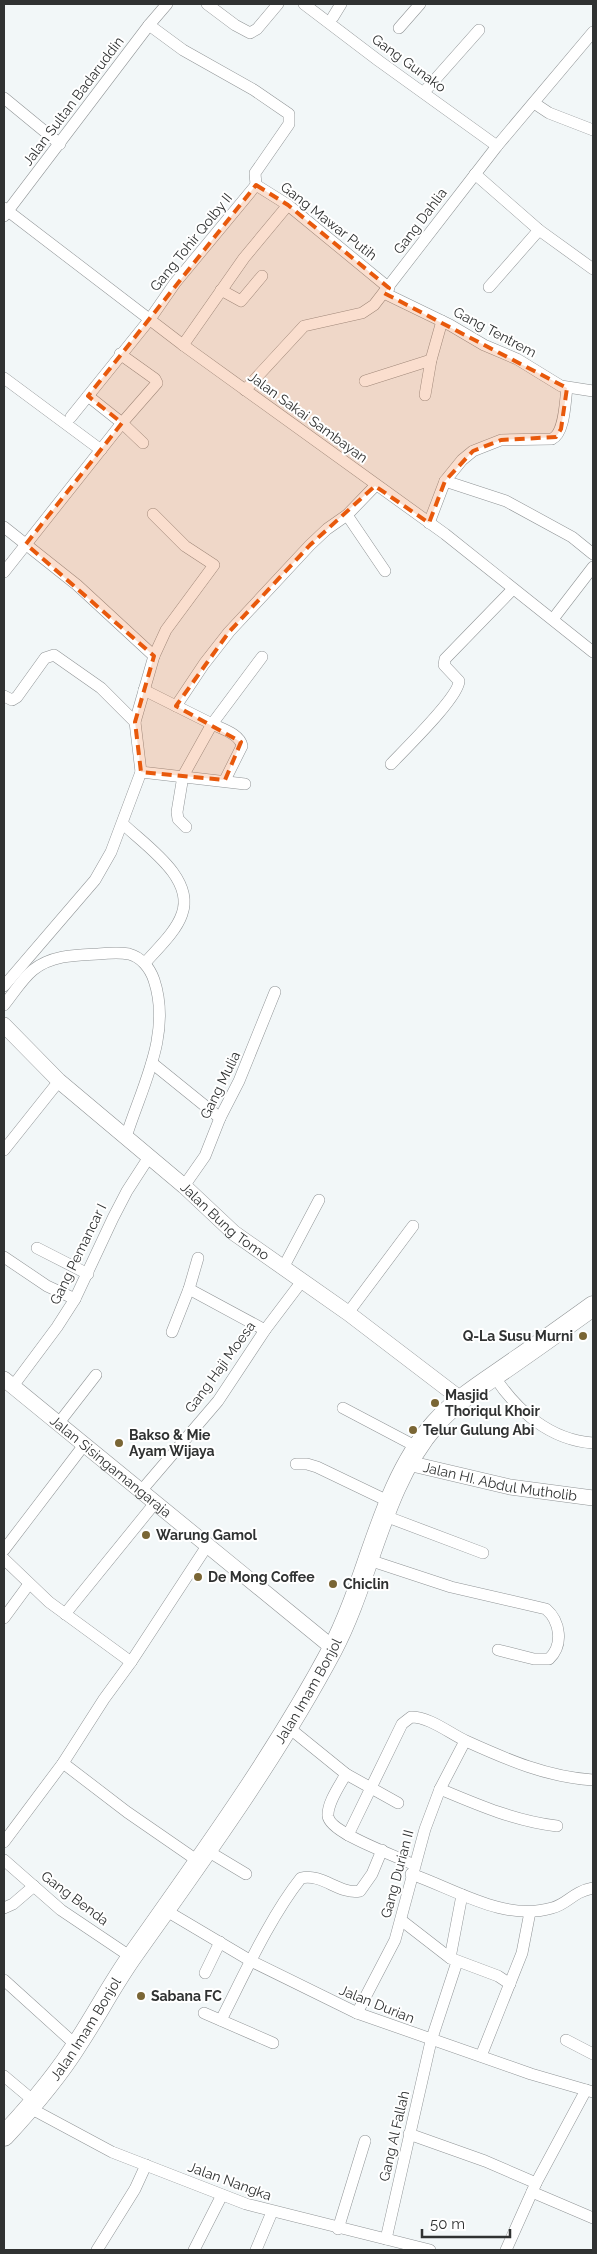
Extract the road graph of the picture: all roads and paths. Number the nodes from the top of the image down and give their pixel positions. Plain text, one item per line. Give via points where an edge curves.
1 (168, 4) edge
2 (208, 4) edge
3 (278, 4) edge
4 (304, 4) edge
5 (341, 4) edge
6 (420, 4) edge
7 (333, 17) dead end
8 (149, 25) junction
9 (399, 28) dead end
10 (479, 30) dead end
11 (593, 32) edge
12 (424, 92) junction
13 (4, 98) edge
14 (534, 102) junction
15 (593, 130) edge
16 (60, 144) junction
17 (497, 146) junction
18 (475, 174) junction
19 (256, 185) junction
20 (288, 205) junction
21 (5, 212) edge
22 (539, 230) junction
23 (593, 269) edge
24 (262, 276) dead end
25 (489, 287) dead end
26 (221, 290) junction
27 (386, 290) junction
28 (150, 319) junction
29 (442, 321) junction
30 (183, 344) junction
31 (120, 354) junction
32 (431, 360) junction
33 (4, 378) edge
34 (365, 381) dead end
35 (567, 388) junction
36 (245, 390) junction
37 (593, 391) edge
38 (425, 395) dead end
39 (88, 396) junction
40 (71, 416) dead end
41 (122, 423) junction
42 (143, 443) dead end
43 (101, 450) junction
44 (445, 481) junction
45 (375, 486) junction
46 (153, 514) dead end
47 (347, 515) junction
48 (429, 523) junction
49 (4, 527) edge
50 (26, 544) junction
51 (593, 554) edge
52 (593, 567) edge
53 (385, 570) dead end
54 (4, 572) edge
55 (513, 589) junction
56 (553, 619) junction
57 (593, 652) edge
58 (154, 656) junction
59 (262, 657) dead end
60 (144, 690) junction
61 (4, 696) edge
62 (176, 706) junction
63 (135, 722) junction
64 (212, 724) junction
65 (391, 764) dead end
66 (141, 772) junction
67 (183, 776) junction
68 (225, 780) junction
69 (245, 784) dead end
70 (123, 824) junction
71 (186, 828) dead end
72 (145, 963) junction
73 (4, 986) edge
74 (275, 992) dead end
75 (4, 1005) edge
76 (4, 1024) edge
77 (152, 1063) junction
78 (59, 1082) junction
79 (220, 1118) junction
80 (126, 1137) junction
81 (4, 1150) edge
82 (149, 1157) junction
83 (184, 1186) junction
84 (319, 1200) dead end
85 (413, 1226) dead end
86 (37, 1248) dead end
87 (4, 1257) edge
88 (198, 1258) dead end
89 (283, 1268) junction
90 (88, 1274) junction
91 (302, 1281) junction
92 (189, 1289) junction
93 (75, 1299) junction
94 (593, 1306) edge
95 (348, 1313) junction
96 (265, 1330) junction
97 (172, 1332) dead end
98 (96, 1375) dead end
99 (494, 1376) junction
100 (8, 1382) edge
101 (462, 1400) junction
102 (343, 1408) dead end
103 (58, 1424) junction
104 (593, 1443) edge
105 (84, 1445) junction
106 (412, 1455) junction
107 (296, 1464) dead end
108 (141, 1491) junction
109 (593, 1498) edge
110 (155, 1503) junction
111 (387, 1509) junction
112 (207, 1546) junction
113 (4, 1550) edge
114 (484, 1553) dead end
115 (4, 1559) edge
116 (369, 1560) junction
117 (29, 1584) junction
118 (65, 1614) junction
119 (4, 1618) edge
120 (332, 1648) junction
121 (498, 1650) dead end
122 (131, 1662) junction
123 (288, 1727) junction
124 (465, 1741) junction
125 (63, 1763) junction
126 (346, 1774) junction
127 (593, 1780) edge
128 (371, 1788) junction
129 (440, 1789) junction
130 (398, 1803) dead end
131 (557, 1826) dead end
132 (348, 1835) junction
133 (4, 1842) edge
134 (382, 1850) junction
135 (202, 1855) junction
136 (4, 1860) edge
137 (413, 1869) junction
138 (246, 1874) dead end
139 (34, 1886) junction
140 (593, 1888) edge
141 (462, 1895) junction
142 (4, 1908) edge
143 (166, 1910) junction
144 (530, 1912) junction
145 (401, 1920) junction
146 (220, 1942) junction
147 (131, 1957) junction
148 (454, 1960) junction
149 (251, 1961) junction
150 (205, 1972) dead end
151 (4, 1980) edge
152 (510, 1984) junction
153 (204, 2013) dead end
154 (357, 2013) junction
155 (221, 2020) junction
156 (566, 2040) dead end
157 (431, 2041) junction
158 (273, 2043) dead end
159 (77, 2046) junction
160 (593, 2054) edge
161 (481, 2056) junction
162 (4, 2076) edge
163 (590, 2091) edge
164 (32, 2105) junction
165 (409, 2134) junction
166 (4, 2136) edge
167 (365, 2141) dead end
168 (146, 2165) junction
169 (534, 2187) junction
170 (222, 2195) junction
171 (272, 2212) junction
172 (593, 2218) edge
173 (338, 2229) junction
174 (386, 2239) junction
175 (399, 2246) edge
176 (96, 2250) edge
177 (194, 2250) edge
178 (256, 2250) edge
179 (430, 2250) edge
180 (506, 2250) edge

1 - 8 street, Jalan Sultan Badaruddin
2 - 3 street via 250,33
4 - 12 street, Gang Gunako
5 - 7 street
6 - 9 street
8 - 16 street, Jalan Sultan Badaruddin
8 - 19 street via 183,50 289,114 288,124 254,173
10 - 12 street
11 - 14 street, Gang Dahlia
12 - 17 street, Gang Gunako
13 - 16 street
14 - 15 street via 549,113
14 - 17 street, Gang Dahlia
16 - 21 street, Jalan Sultan Badaruddin
17 - 18 street, Gang Dahlia
18 - 22 street
18 - 27 street, Gang Dahlia
19 - 20 street, Gang Mawar Putih
19 - 28 street, Gang Tohir Qolby II via 175,283
20 - 26 street
20 - 27 street, Gang Mawar Putih
21 - 28 street, Jalan Sakai Sambayan
22 - 23 street
22 - 25 street
24 - 26 street via 241,301
26 - 30 street
27 - 29 street, Gang Tentrem
27 - 36 street, Gang Dahlia via 374,305 362,313 304,326
28 - 30 street, Jalan Sakai Sambayan
28 - 31 street, Gang Tohir Qolby II
29 - 32 street
29 - 35 street, Gang Tentrem
30 - 36 street, Jalan Sakai Sambayan
31 - 39 street, Gang Tohir Qolby II
31 - 41 street via 157,383
32 - 34 street
32 - 38 street
33 - 43 street
35 - 37 street, Gang Tentrem
35 - 44 street via 561,429 556,438 501,440 480,448 462,460
36 - 45 street, Jalan Sakai Sambayan
39 - 40 street, Gang Tohir Qolby II
39 - 41 street
41 - 42 street
41 - 43 street
43 - 50 street
44 - 48 street
44 - 51 street via 506,501 572,536
45 - 47 street
45 - 48 street, Jalan Sakai Sambayan
46 - 58 street via 185,546 214,565 166,630
47 - 53 street
47 - 62 street via 310,545 229,632
48 - 55 street, Jalan Sakai Sambayan
49 - 50 street
50 - 54 street
50 - 58 street via 77,585
52 - 56 street
55 - 56 street, Jalan Sakai Sambayan
55 - 65 street via 445,659 444,665 459,685 448,702
56 - 57 street, Jalan Sakai Sambayan
58 - 60 street
59 - 64 street
60 - 62 street
60 - 63 street
61 - 63 street via 12,700 17,697 45,658 54,655 101,688
62 - 64 street
63 - 66 street
64 - 67 street
64 - 68 street via 238,738 242,746
66 - 67 street
66 - 70 street
67 - 68 street
67 - 71 street via 177,812 178,819
68 - 69 street
70 - 72 street via 165,864 184,889 182,915
70 - 73 street via 95,880
72 - 75 street via 128,954 63,956 33,970
72 - 77 street via 152,974 160,1008 160,1026
74 - 79 street, Gang Mulia via 240,1081
76 - 78 street, Jalan Bung Tomo
77 - 79 street
77 - 80 street
78 - 80 street, Jalan Bung Tomo
78 - 81 street
79 - 83 street, Gang Mulia via 205,1156
80 - 82 street, Jalan Bung Tomo
82 - 83 street, Jalan Bung Tomo
82 - 90 street, Gang Pemancar I via 123,1198
83 - 89 street, Jalan Bung Tomo via 234,1233
84 - 89 street
85 - 95 street
86 - 90 street
87 - 93 street via 48,1286
88 - 92 street
89 - 91 street, Jalan Bung Tomo
90 - 93 street, Gang Pemancar I
91 - 95 street, Jalan Bung Tomo
91 - 96 street, Gang Haji Moesa
92 - 96 street
92 - 97 street
93 - 100 street, Gang Pemancar I via 57,1328
94 - 99 highway, Jalan Imam Bonjol
95 - 101 street, Jalan Bung Tomo
96 - 108 street, Gang Haji Moesa via 218,1401
98 - 103 street
99 - 101 highway, Jalan Imam Bonjol
99 - 104 street via 511,1399 542,1427
100 - 103 street, Jalan Sisingamangaraja
101 - 106 highway, Jalan Imam Bonjol via 436,1423
102 - 106 street
103 - 105 street, Jalan Sisingamangaraja
105 - 108 street, Jalan Sisingamangaraja
105 - 113 street
106 - 109 street, Jalan HI. Abdul Mutholib via 510,1487
106 - 111 highway, Jalan Imam Bonjol
107 - 111 street via 317,1466
108 - 110 street, Jalan Sisingamangaraja
110 - 112 street, Jalan Sisingamangaraja
110 - 118 street
111 - 114 street
111 - 116 highway, Jalan Imam Bonjol
112 - 120 street, Jalan Sisingamangaraja
112 - 122 street
115 - 117 street
116 - 120 highway, Jalan Imam Bonjol
116 - 121 street via 451,1586 546,1609 554,1616 558,1637 554,1654 549,1659
117 - 118 street
117 - 119 street
118 - 122 street
120 - 123 highway, Jalan Imam Bonjol
122 - 125 street
123 - 126 street
123 - 135 highway, Jalan Imam Bonjol
124 - 127 street via 548,1774
124 - 128 street via 444,1728 411,1717 402,1724
124 - 129 street, Gang Durian II
125 - 133 street
125 - 135 street via 127,1812
126 - 128 street
126 - 132 street via 328,1817 332,1824
128 - 130 street
128 - 132 street
129 - 131 street via 502,1815
129 - 137 street, Gang Durian II
132 - 134 street
134 - 137 street
134 - 149 street via 360,1892 352,1893 318,1878 301,1878
135 - 138 street
135 - 143 highway, Jalan Imam Bonjol
136 - 139 street, Gang Benda
137 - 141 street
137 - 145 street, Gang Durian II
139 - 142 street
139 - 147 street, Gang Benda via 61,1910
140 - 144 street via 580,1890 554,1908
141 - 144 street via 502,1908
141 - 148 street, Gang Al Fallah
143 - 146 street, Jalan Durian
143 - 147 highway, Jalan Imam Bonjol
144 - 152 street via 527,1934
145 - 148 street
145 - 154 street, Gang Durian II via 395,1940
146 - 149 street, Jalan Durian
146 - 150 street
147 - 159 highway, Jalan Imam Bonjol
148 - 152 street via 498,1976
148 - 157 street, Gang Al Fallah
149 - 154 street, Jalan Durian
149 - 155 street
151 - 159 street
152 - 161 street
153 - 155 street
154 - 157 street, Jalan Durian
155 - 158 street
156 - 160 street
157 - 161 street, Jalan Durian
157 - 165 street, Gang Al Fallah
159 - 164 highway, Jalan Imam Bonjol
161 - 163 street, Jalan Durian
162 - 164 street
163 - 169 street
164 - 166 highway, Jalan Imam Bonjol
164 - 168 street, Jalan Nangka via 89,2140
165 - 169 street via 485,2161
165 - 174 street, Gang Al Fallah
167 - 173 street
168 - 170 street, Jalan Nangka
168 - 176 street
169 - 172 street
169 - 180 street
170 - 171 street, Jalan Nangka
170 - 177 street
171 - 173 street, Jalan Nangka
171 - 178 street
173 - 174 street, Jalan Nangka
174 - 175 street, Jalan Nangka
175 - 179 street, Jalan Nangka

